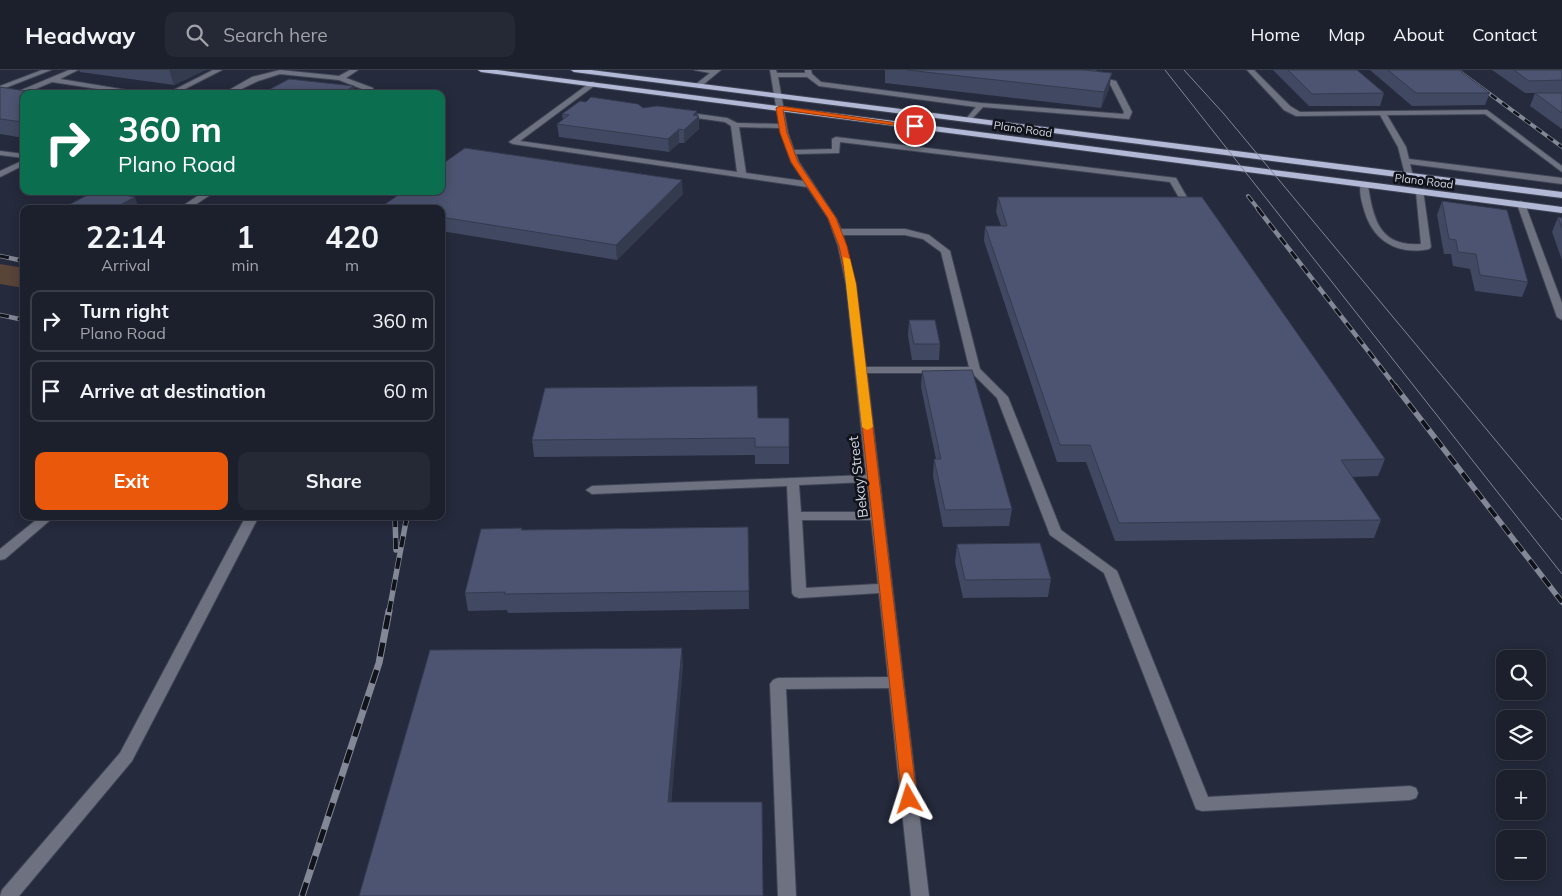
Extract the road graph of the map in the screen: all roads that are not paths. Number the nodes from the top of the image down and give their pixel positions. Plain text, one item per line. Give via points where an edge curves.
1 (48, 70) edge
2 (75, 70) edge
3 (218, 70) edge
4 (355, 70) edge
5 (481, 70) edge
6 (575, 70) edge
7 (697, 70) edge
8 (763, 70) edge
9 (1250, 70) edge
10 (717, 71) edge
11 (773, 72) edge
12 (809, 72) edge
13 (1084, 77) edge
14 (340, 78) junction
15 (52, 80) junction
16 (591, 84) junction
17 (699, 86) junction
18 (0, 88) edge
19 (30, 90) edge
20 (121, 90) edge
21 (177, 90) edge
22 (233, 90) edge
23 (370, 90) edge
24 (20, 94) edge
25 (568, 100) junction
26 (0, 102) edge
27 (578, 102) edge
28 (778, 102) junction
29 (981, 105) junction
30 (671, 113) edge
31 (1382, 113) junction
32 (969, 120) junction
33 (735, 125) junction
34 (782, 126) junction
35 (791, 152) junction
36 (0, 153) edge
37 (20, 156) edge
38 (1406, 161) junction
39 (20, 164) edge
40 (1562, 170) edge
41 (0, 174) edge
42 (742, 175) junction
43 (1409, 176) junction
44 (1562, 181) edge
45 (1364, 185) junction
46 (811, 186) junction
47 (1420, 192) junction
48 (94, 195) edge
49 (205, 195) edge
50 (1562, 195) edge
51 (1184, 199) edge
52 (1521, 204) junction
53 (83, 205) edge
54 (189, 205) edge
55 (1562, 210) edge
56 (838, 232) junction
57 (1562, 317) edge
58 (861, 370) junction
59 (975, 370) junction
60 (873, 478) junction
61 (793, 482) junction
62 (592, 490) dead end
63 (795, 516) junction
64 (878, 516) junction
65 (44, 520) edge
66 (251, 520) edge
67 (0, 556) edge
68 (886, 588) junction
69 (896, 682) junction
70 (1410, 793) dead end
71 (8, 896) edge
72 (787, 896) edge
73 (920, 896) edge

1 - 18 street
2 - 15 street
3 - 21 street
4 - 14 street
5 - 16 main road, Plano Road
6 - 17 main road, Plano Road
7 - 10 street
8 - 11 street
9 - 31 street via 1287,108 1299,114
10 - 17 street
11 - 12 street
11 - 28 street, Bekay Street
12 - 29 street via 820,84
13 - 29 street via 1113,83 1128,112 1126,117
14 - 22 street via 280,72
14 - 23 street
15 - 19 street
15 - 20 street
16 - 25 street
16 - 28 main road, Plano Road
17 - 28 main road, Plano Road
24 - 26 street
25 - 27 street
25 - 42 street via 513,142
28 - 32 main road, Plano Road
28 - 34 street, Bekay Street
28 - 45 main road, Plano Road
29 - 32 street
30 - 33 street via 728,120
31 - 38 street via 1402,147
31 - 40 street via 1487,112
32 - 43 main road, Plano Road
33 - 34 street
33 - 42 street
34 - 35 street, Bekay Street
35 - 46 street, Bekay Street
35 - 51 street via 836,151 836,139 1173,180
36 - 37 street
38 - 43 street
38 - 44 street
39 - 41 street
42 - 46 street
43 - 50 main road, Plano Road
45 - 47 main road, Plano Road
45 - 47 street via 1366,204 1375,230 1399,247 1426,247
46 - 56 street, Bekay Street
47 - 52 main road, Plano Road
48 - 53 street via 100,196
49 - 54 street
52 - 55 main road, Plano Road
52 - 57 street
56 - 58 street, Bekay Street via 851,284
56 - 59 street via 905,232 926,237 944,252
58 - 59 street
58 - 60 street, Bekay Street
59 - 70 street via 1002,397 1056,532 1110,571 1202,804
60 - 61 street
60 - 64 street, Bekay Street
61 - 62 street
61 - 63 street
63 - 64 street
63 - 68 street via 799,593
64 - 68 street, Bekay Street
65 - 67 street
66 - 71 street via 126,757
68 - 69 street, Bekay Street
69 - 72 street via 778,684
69 - 73 street, Bekay Street

